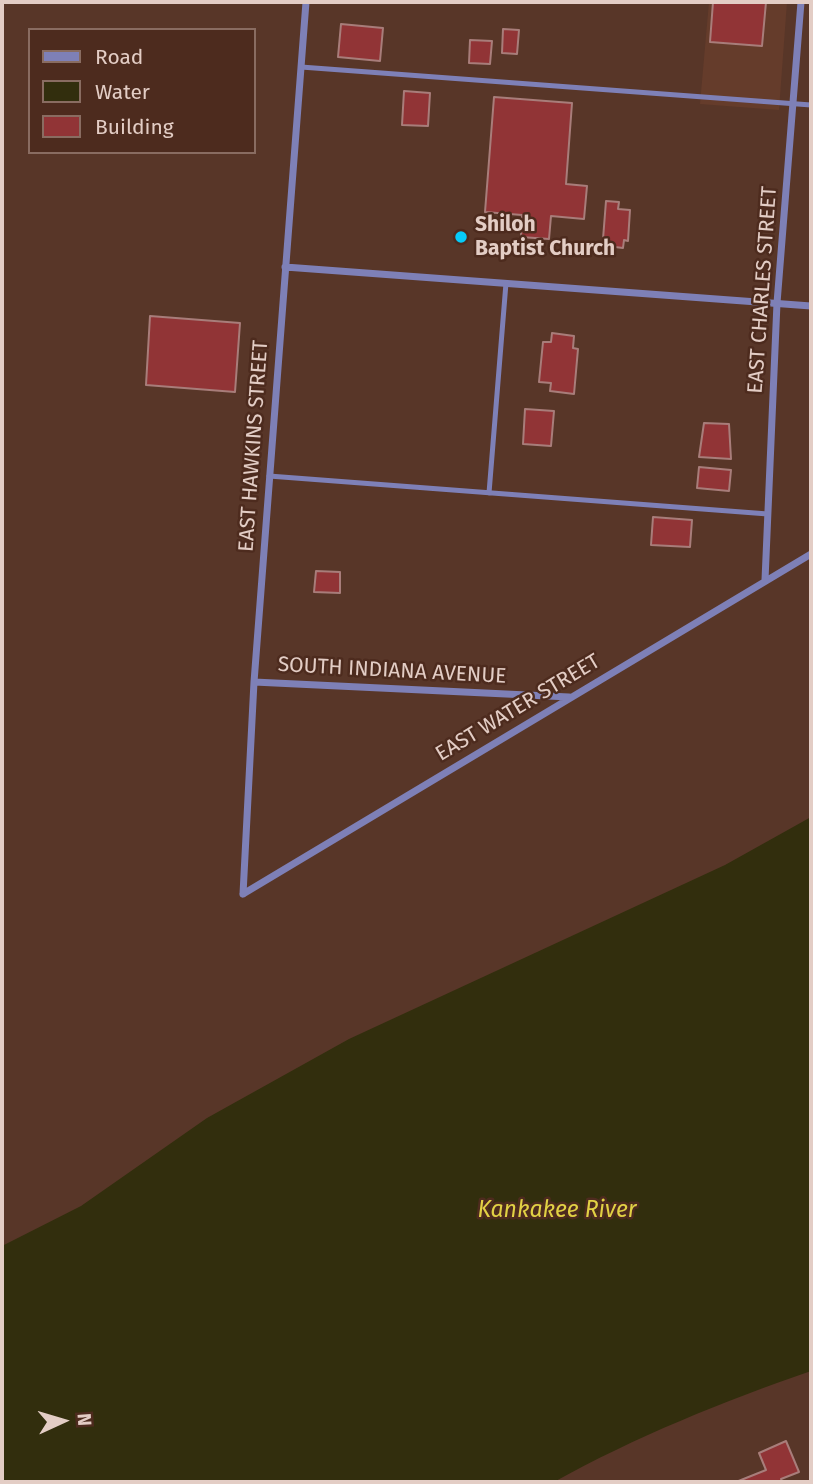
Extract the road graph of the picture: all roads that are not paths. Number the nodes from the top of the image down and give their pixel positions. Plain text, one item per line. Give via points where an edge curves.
1 (306, 2) edge
2 (802, 2) edge
3 (301, 66) junction
4 (793, 104) junction
5 (811, 105) edge
6 (285, 267) junction
7 (506, 283) junction
8 (777, 303) junction
9 (811, 306) edge
10 (269, 477) junction
11 (489, 493) junction
12 (768, 514) junction
13 (811, 554) edge
14 (765, 580) junction
15 (254, 682) junction
16 (570, 697) junction
17 (243, 894) joint

1 - 3 street, EAST HAWKINS STREET
2 - 4 street, EAST CHARLES STREET
3 - 4 lane
3 - 6 street, EAST HAWKINS STREET
4 - 5 lane
4 - 8 street, EAST CHARLES STREET
6 - 7 street
6 - 10 street, EAST HAWKINS STREET
7 - 8 street
7 - 11 lane
8 - 9 street
8 - 12 street, EAST CHARLES STREET
10 - 11 lane
10 - 15 street, EAST HAWKINS STREET
11 - 12 lane
12 - 14 street, EAST CHARLES STREET
13 - 14 street, EAST WATER STREET
14 - 16 street, EAST WATER STREET
15 - 16 street, SOUTH INDIANA AVENUE
15 - 17 street, EAST HAWKINS STREET
16 - 17 street, EAST WATER STREET

